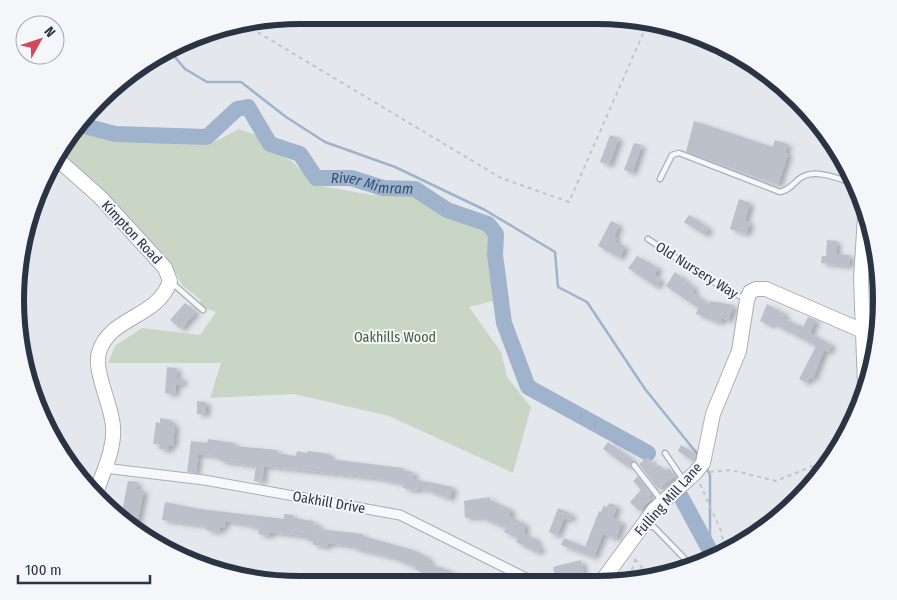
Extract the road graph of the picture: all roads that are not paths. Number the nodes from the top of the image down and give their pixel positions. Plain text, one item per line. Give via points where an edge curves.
1 (61, 162) edge
2 (660, 179) dead end
3 (847, 182) edge
4 (865, 232) edge
5 (648, 239) dead end
6 (170, 281) junction
7 (747, 300) junction
8 (203, 310) dead end
9 (863, 331) junction
10 (868, 353) edge
11 (666, 453) dead end
12 (634, 465) dead end
13 (104, 468) junction
14 (689, 478) junction
15 (98, 488) edge
16 (662, 502) junction
17 (647, 527) junction
18 (684, 558) dead end
19 (522, 576) edge
20 (605, 576) edge

1 - 6 street, Kimpton Road via 100,197 165,268
2 - 3 lane via 672,155 679,153 780,192 809,174
4 - 9 street via 861,279
5 - 7 lane, Old Nursery Way via 706,278
6 - 8 lane
6 - 13 street via 161,299 153,307 121,324 98,353 98,365 114,428
7 - 9 street via 750,292 766,289
7 - 14 street, Fulling Mill Lane via 739,351 713,414 703,462
9 - 10 street
11 - 14 lane
12 - 16 lane
13 - 15 street
13 - 19 street, Oakhill Drive via 204,480 400,515
14 - 16 street, Fulling Mill Lane
16 - 17 street, Fulling Mill Lane via 651,513
17 - 18 lane
17 - 20 street, Fulling Mill Lane via 626,546

